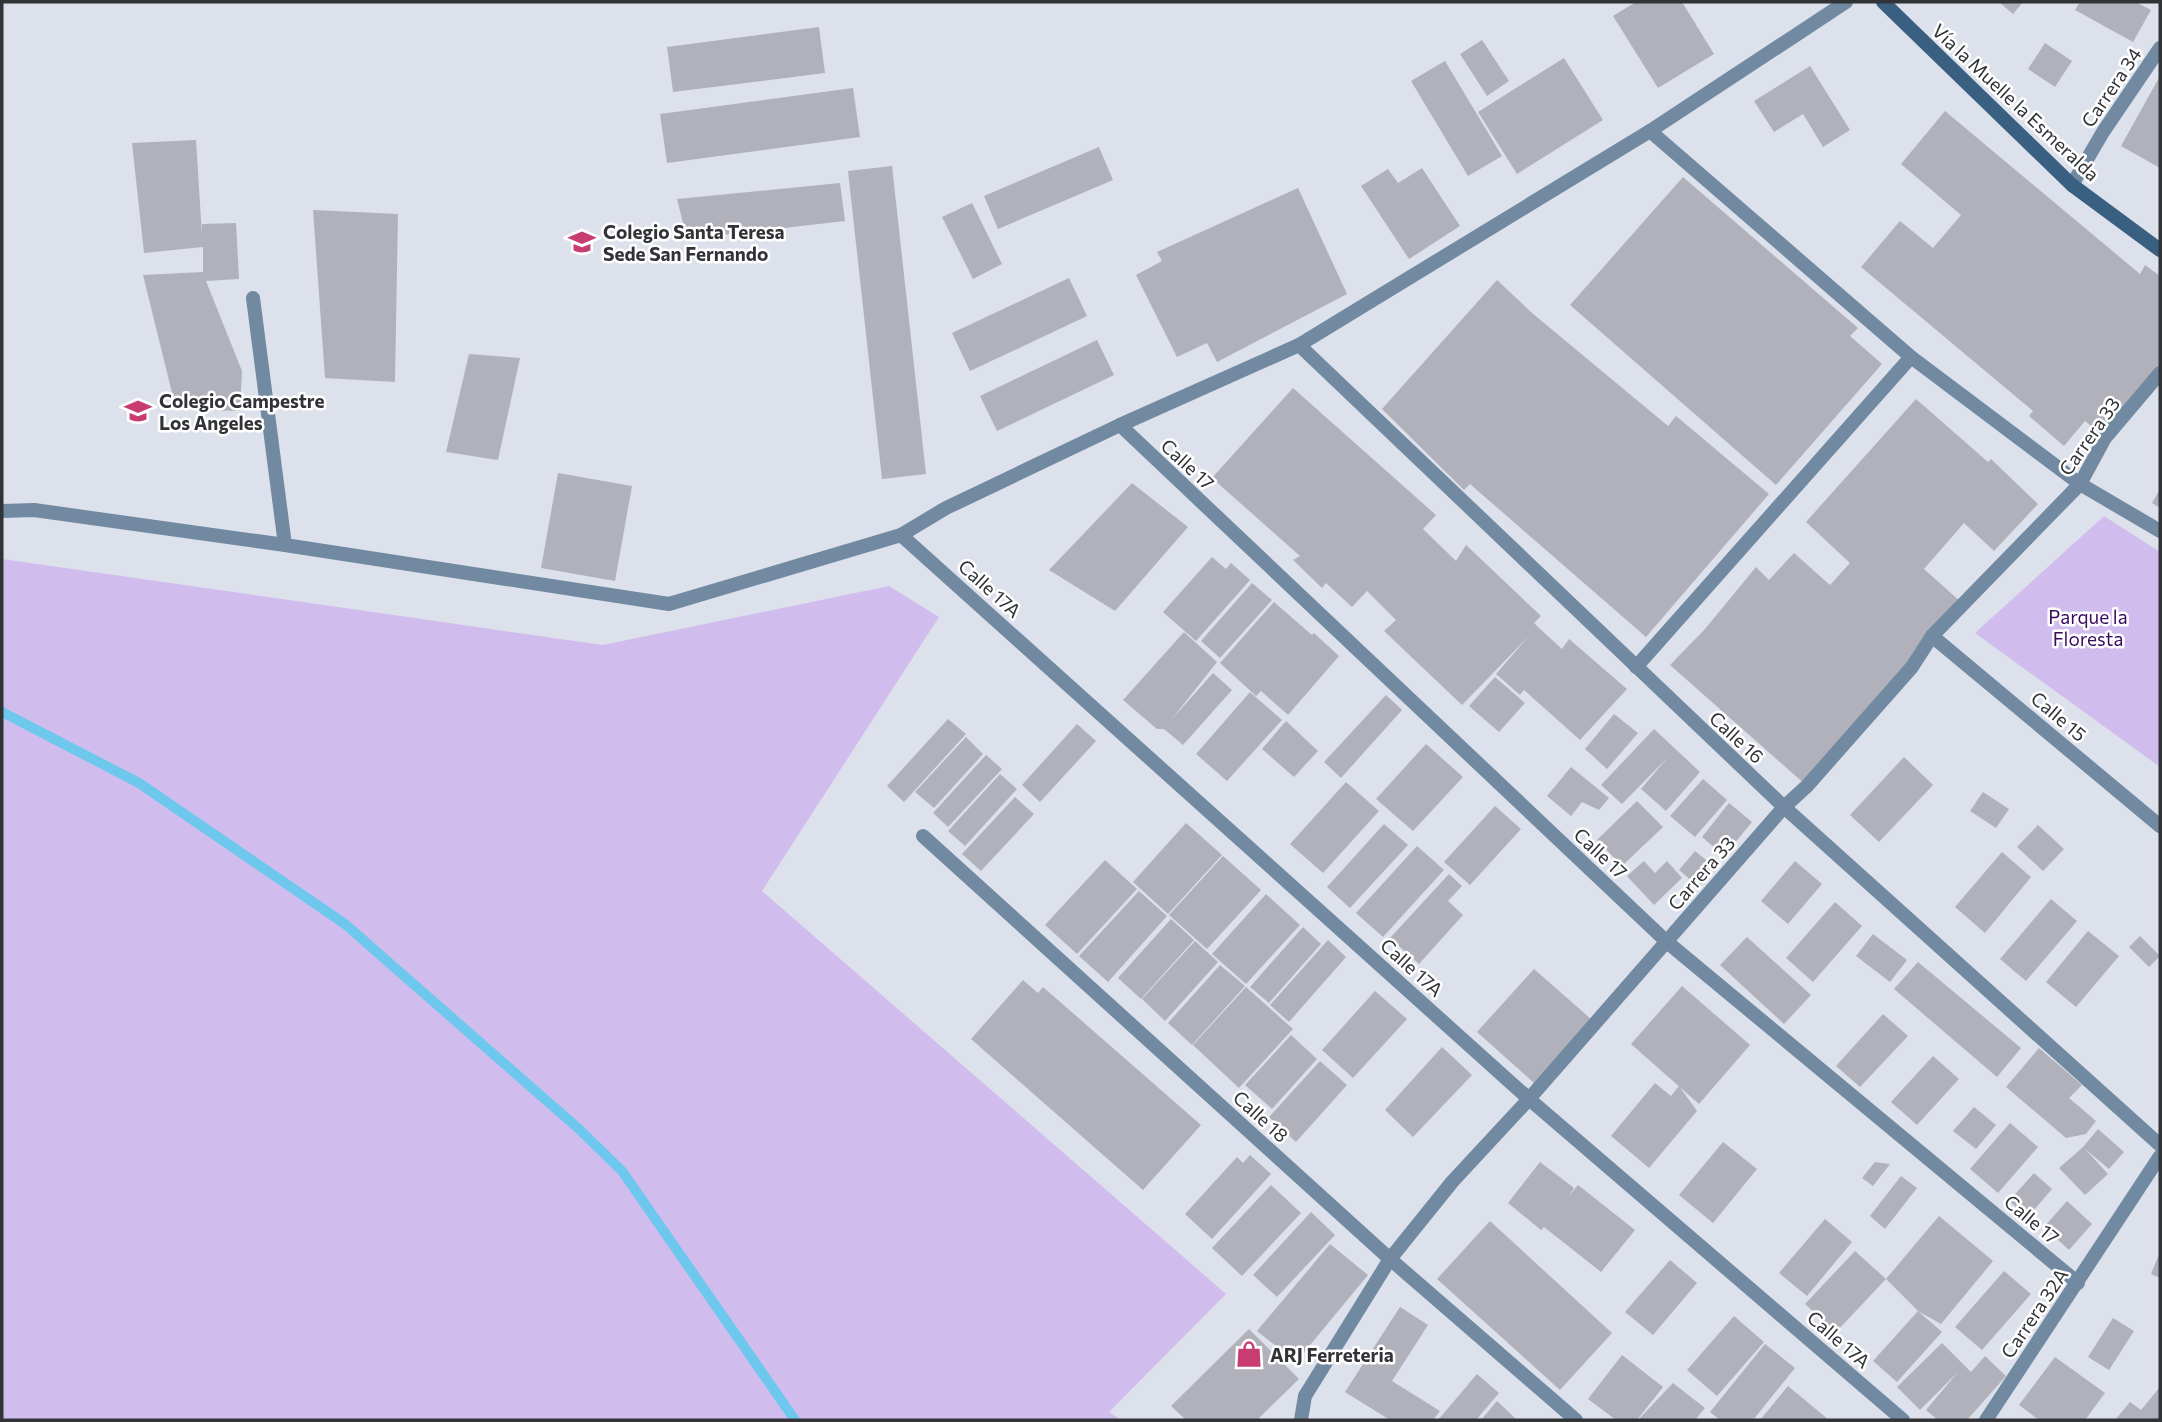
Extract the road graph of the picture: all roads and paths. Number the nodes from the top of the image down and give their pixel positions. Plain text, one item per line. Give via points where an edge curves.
1 (1846, 2) edge
2 (1883, 2) edge
3 (2160, 48) edge
4 (1650, 131) junction
5 (2073, 185) junction
6 (2160, 250) edge
7 (253, 298) dead end
8 (1299, 345) junction
9 (1911, 356) junction
10 (2160, 373) edge
11 (1120, 425) junction
12 (2080, 484) junction
13 (2, 511) edge
14 (2160, 531) edge
15 (901, 535) junction
16 (285, 545) junction
17 (1932, 636) junction
18 (1636, 667) junction
19 (1784, 807) junction
20 (2160, 826) edge
21 (923, 836) dead end
22 (1667, 942) junction
23 (1530, 1099) junction
24 (2160, 1144) edge
25 (2160, 1156) edge
26 (1390, 1259) junction
27 (2078, 1283) junction
28 (1301, 1420) edge
29 (1576, 1420) edge
30 (1903, 1420) edge
31 (1986, 1420) edge

1 - 4 street
2 - 5 street, Vía la Muelle la Esmeralda
3 - 5 street, Carrera 34 via 2102,132
4 - 8 street
4 - 9 street
5 - 6 street, Vía la Muelle la Esmeralda
7 - 16 street
8 - 11 street
8 - 18 street, Calle 16
9 - 12 street
9 - 18 street
10 - 12 street, Carrera 33 via 2105,438
11 - 15 street via 946,508
11 - 22 street, Calle 17
12 - 14 street
12 - 17 street, Carrera 33
13 - 16 street via 34,510
15 - 16 street via 669,604
15 - 23 street, Calle 17A
17 - 19 street, Carrera 33 via 1912,667
17 - 20 street, Calle 15
18 - 19 street, Calle 16
19 - 22 street, Carrera 33
19 - 24 street, Calle 16
21 - 26 street, Calle 18
22 - 23 street, Carrera 33
22 - 27 street, Calle 17
23 - 26 street, Carrera 33 via 1452,1182
23 - 30 street, Calle 17A
25 - 27 street, Carrera 32A
26 - 28 street, Carrera 33 via 1305,1396
26 - 29 street, Calle 18
27 - 31 street, Carrera 32A

